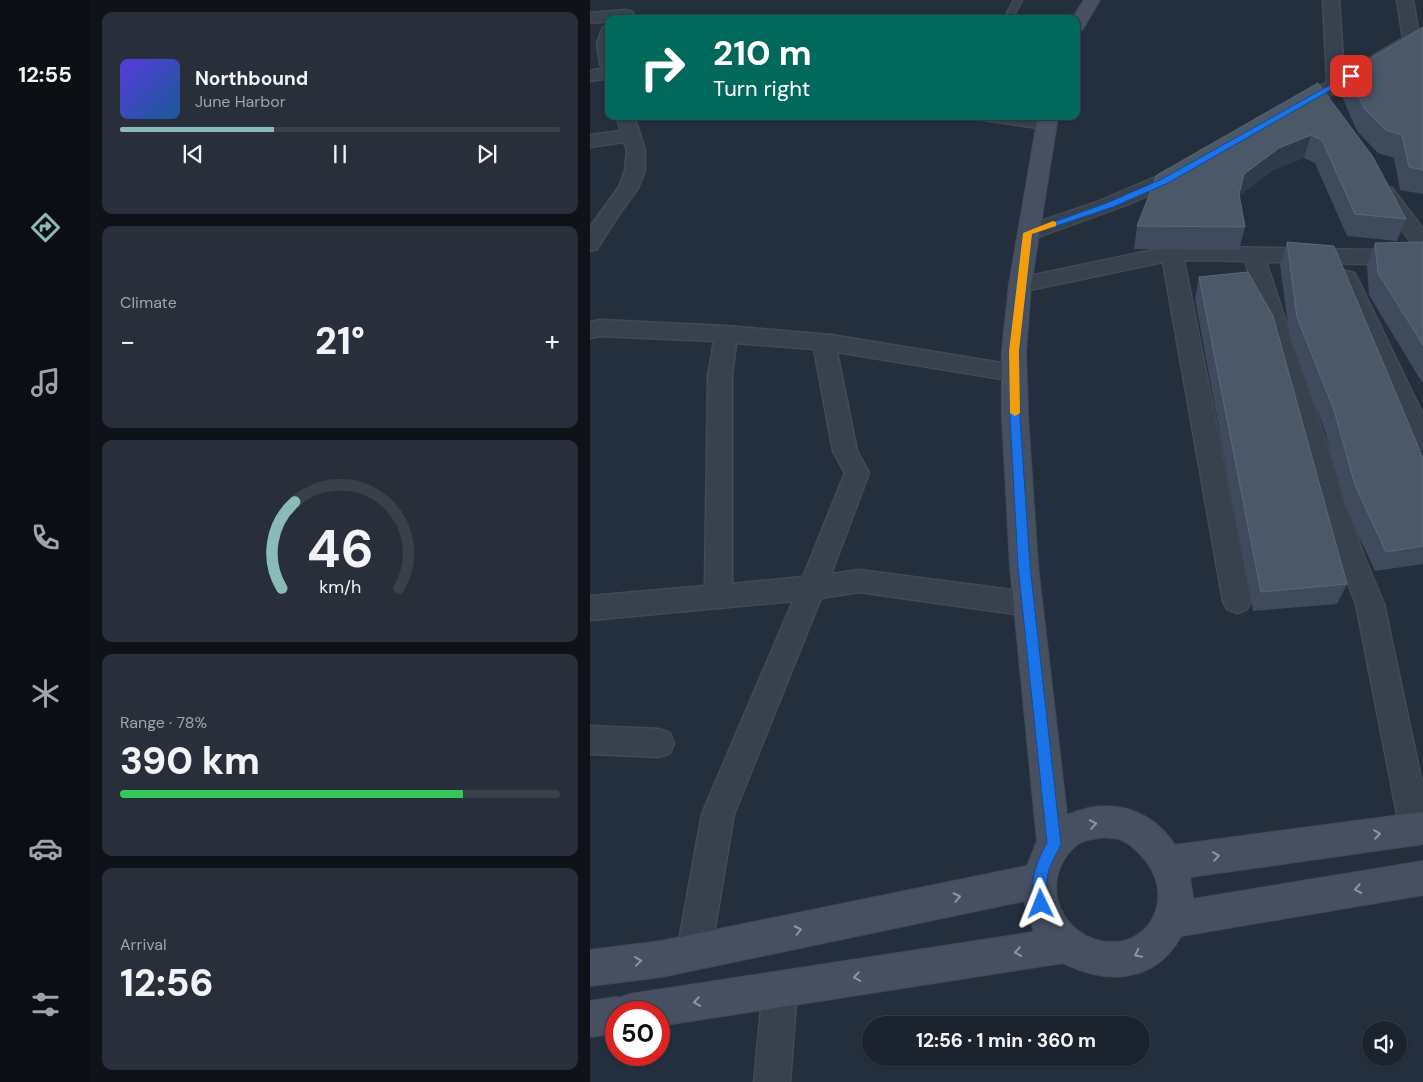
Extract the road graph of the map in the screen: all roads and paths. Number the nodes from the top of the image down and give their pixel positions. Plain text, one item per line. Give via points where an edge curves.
1 (1018, 0) edge
2 (1092, 0) edge
3 (1331, 0) edge
4 (1405, 0) edge
5 (627, 12) edge
6 (608, 15) edge
7 (1010, 15) edge
8 (605, 16) edge
9 (590, 18) edge
10 (1080, 20) edge
11 (1417, 37) edge
12 (605, 74) edge
13 (590, 76) edge
14 (1336, 85) junction
15 (1282, 116) edge
16 (626, 120) edge
17 (1032, 120) edge
18 (1046, 121) edge
19 (631, 135) junction
20 (590, 141) edge
21 (1198, 162) edge
22 (1372, 174) edge
23 (599, 216) edge
24 (1028, 233) junction
25 (590, 244) edge
26 (1423, 244) edge
27 (1172, 253) junction
28 (1253, 255) junction
29 (1335, 256) junction
30 (1423, 258) edge
31 (1020, 285) junction
32 (590, 330) edge
33 (726, 334) junction
34 (824, 343) junction
35 (1014, 374) junction
36 (1423, 440) edge
37 (812, 588) junction
38 (718, 596) junction
39 (1237, 601) dead end
40 (1028, 604) junction
41 (590, 608) edge
42 (590, 740) edge
43 (659, 743) dead end
44 (1420, 828) edge
45 (1054, 844) junction
46 (1168, 863) junction
47 (1423, 878) edge
48 (1040, 880) junction
49 (1171, 920) junction
50 (1066, 945) junction
51 (694, 952) junction
52 (590, 968) edge
53 (780, 989) junction
54 (670, 1006) edge
55 (605, 1017) edge
56 (590, 1019) edge
57 (772, 1082) edge

1 - 7 lane
2 - 10 main road
3 - 14 street
4 - 11 street
5 - 6 street
8 - 9 street
11 - 14 street
12 - 13 street
14 - 15 street via 1321,105
16 - 19 street
17 - 18 lane
18 - 24 main road
19 - 20 street
19 - 23 street via 636,150 635,172 628,188
21 - 24 street via 1165,181 1110,205
22 - 26 street
23 - 25 street
24 - 31 main road
27 - 28 street
27 - 31 street
27 - 39 street
28 - 29 street
28 - 44 street via 1350,554 1370,604
29 - 30 street
29 - 36 street
31 - 35 main road
32 - 33 street
33 - 34 street
33 - 38 street via 720,376
34 - 35 street
34 - 37 street via 845,452 857,473
35 - 40 main road
37 - 38 street
37 - 40 street via 858,581
37 - 51 street via 718,814
38 - 41 street
40 - 45 main road
42 - 43 street
46 -> 44 main road
45 -> 46 main road via 1071,830 1092,822 1114,822 1136,829 1154,843
45 - 48 main road via 1044,861
46 - 49 main road via 1176,891
47 -> 49 main road
48 - 50 main road via 1041,904 1050,926
51 -> 48 main road
49 -> 50 main road via 1154,946 1126,960 1095,959
50 -> 53 main road
52 -> 51 main road
53 -> 54 main road
53 - 57 street
55 - 56 main road

